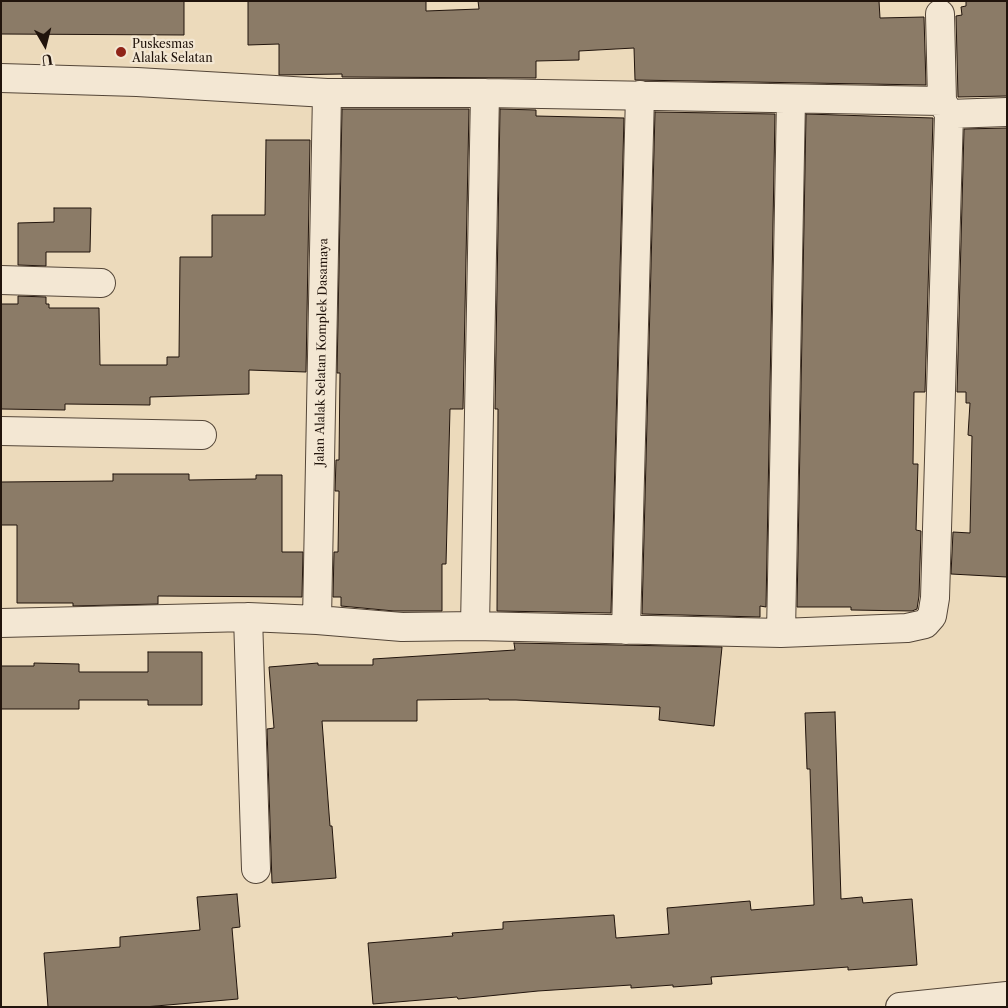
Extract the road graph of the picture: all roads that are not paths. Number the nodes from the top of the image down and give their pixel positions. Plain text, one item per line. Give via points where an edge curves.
1 (940, 14) dead end
2 (1, 78) edge
3 (327, 93) junction
4 (485, 93) junction
5 (640, 95) junction
6 (791, 99) junction
7 (946, 107) junction
8 (1007, 112) edge
9 (1, 280) edge
10 (100, 283) dead end
11 (1, 431) edge
12 (202, 435) dead end
13 (248, 617) junction
14 (317, 620) junction
15 (1, 623) edge
16 (475, 626) junction
17 (626, 630) junction
18 (781, 633) junction
19 (256, 869) dead end
20 (1007, 996) edge
21 (900, 1007) edge

1 - 7 street
2 - 3 street
3 - 4 street
3 - 14 street, Jalan Alalak Selatan Komplek Dasamaya
4 - 5 street
4 - 16 street
5 - 6 street
5 - 17 street
6 - 7 street
6 - 18 street
7 - 8 street
7 - 18 street via 935,598 932,616 925,624 907,628
9 - 10 street
11 - 12 street
13 - 14 street
13 - 15 street
13 - 19 street
14 - 16 street via 402,627
16 - 17 street
17 - 18 street
20 - 21 street

